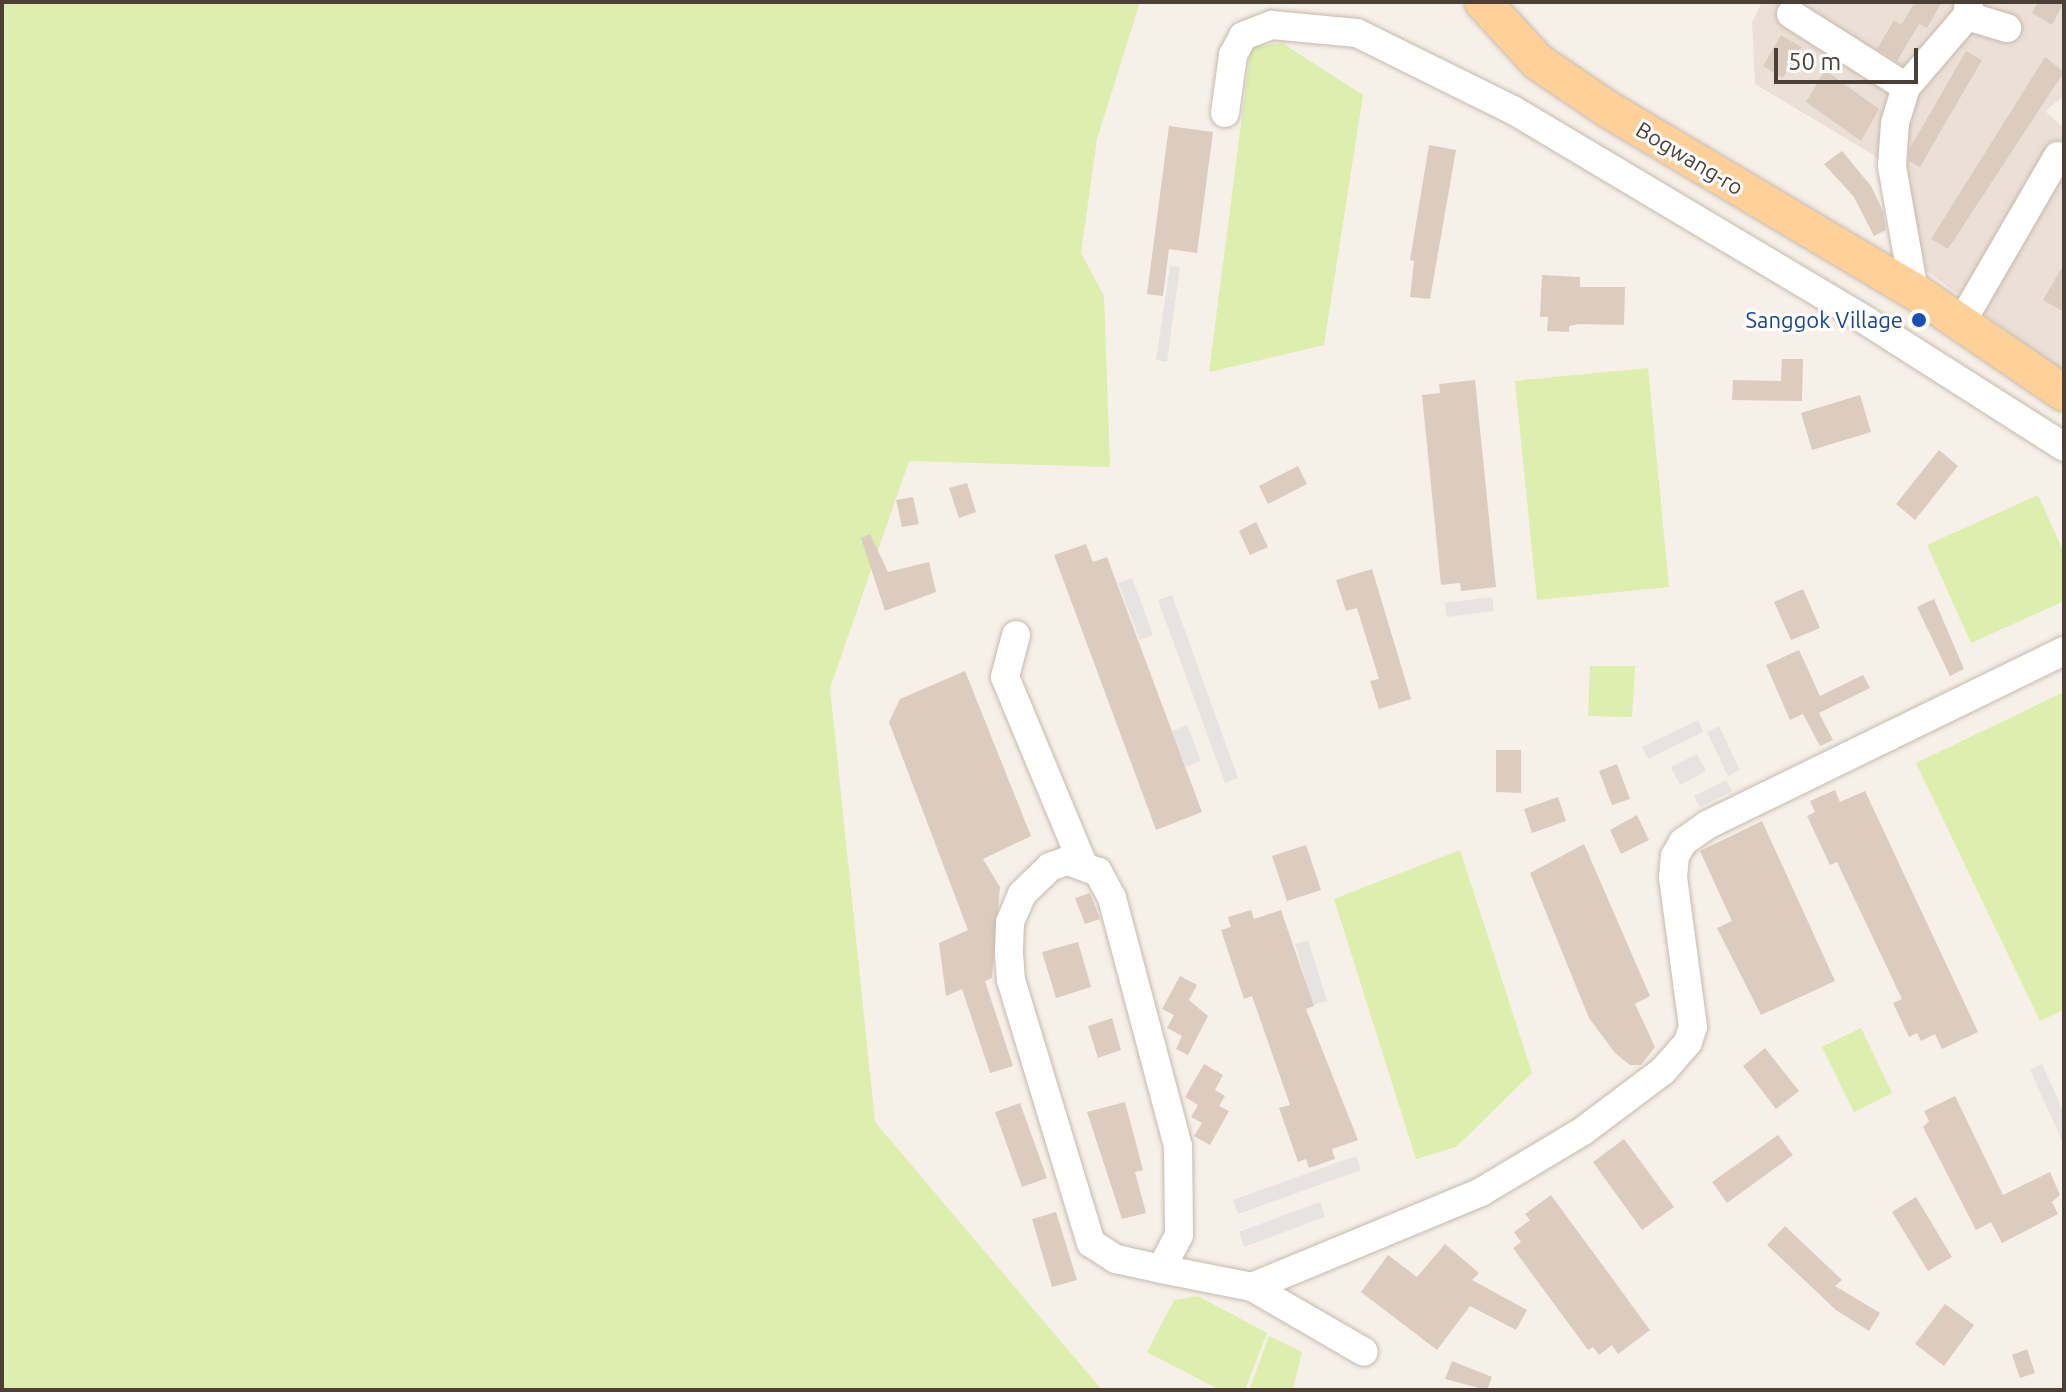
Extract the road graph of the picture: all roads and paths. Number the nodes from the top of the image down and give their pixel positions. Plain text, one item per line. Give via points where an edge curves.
1 (1483, 2) edge
2 (1968, 9) edge
3 (1791, 14) dead end
4 (2007, 28) dead end
5 (1906, 87) junction
6 (1225, 113) dead end
7 (2058, 156) dead end
8 (1914, 291) junction
9 (1961, 323) junction
10 (2064, 393) edge
11 (2064, 447) edge
12 (1016, 635) dead end
13 (2064, 651) edge
14 (1083, 864) junction
15 (1161, 1269) junction
16 (1252, 1287) junction
17 (1364, 1352) dead end

1 - 8 main road, Bogwang-ro via 1538,62 1609,110
2 - 4 lane
2 - 5 lane
3 - 5 lane
5 - 8 lane via 1895,123 1892,166
6 - 11 lane via 1233,55 1243,36 1272,25 1357,33 1539,125 1868,322
7 - 9 lane
8 - 9 main road, Bogwang-ro
9 - 10 main road, Bogwang-ro
12 - 14 lane via 1005,677
13 - 16 lane via 1707,825 1683,842 1673,878 1693,1027 1670,1064 1619,1106 1502,1181
14 - 15 lane via 1098,872 1112,898 1178,1146 1179,1235
14 - 15 lane via 1067,861 1050,867 1022,894 1010,922 1011,980 1091,1243 1116,1259
15 - 16 lane
16 - 17 lane

